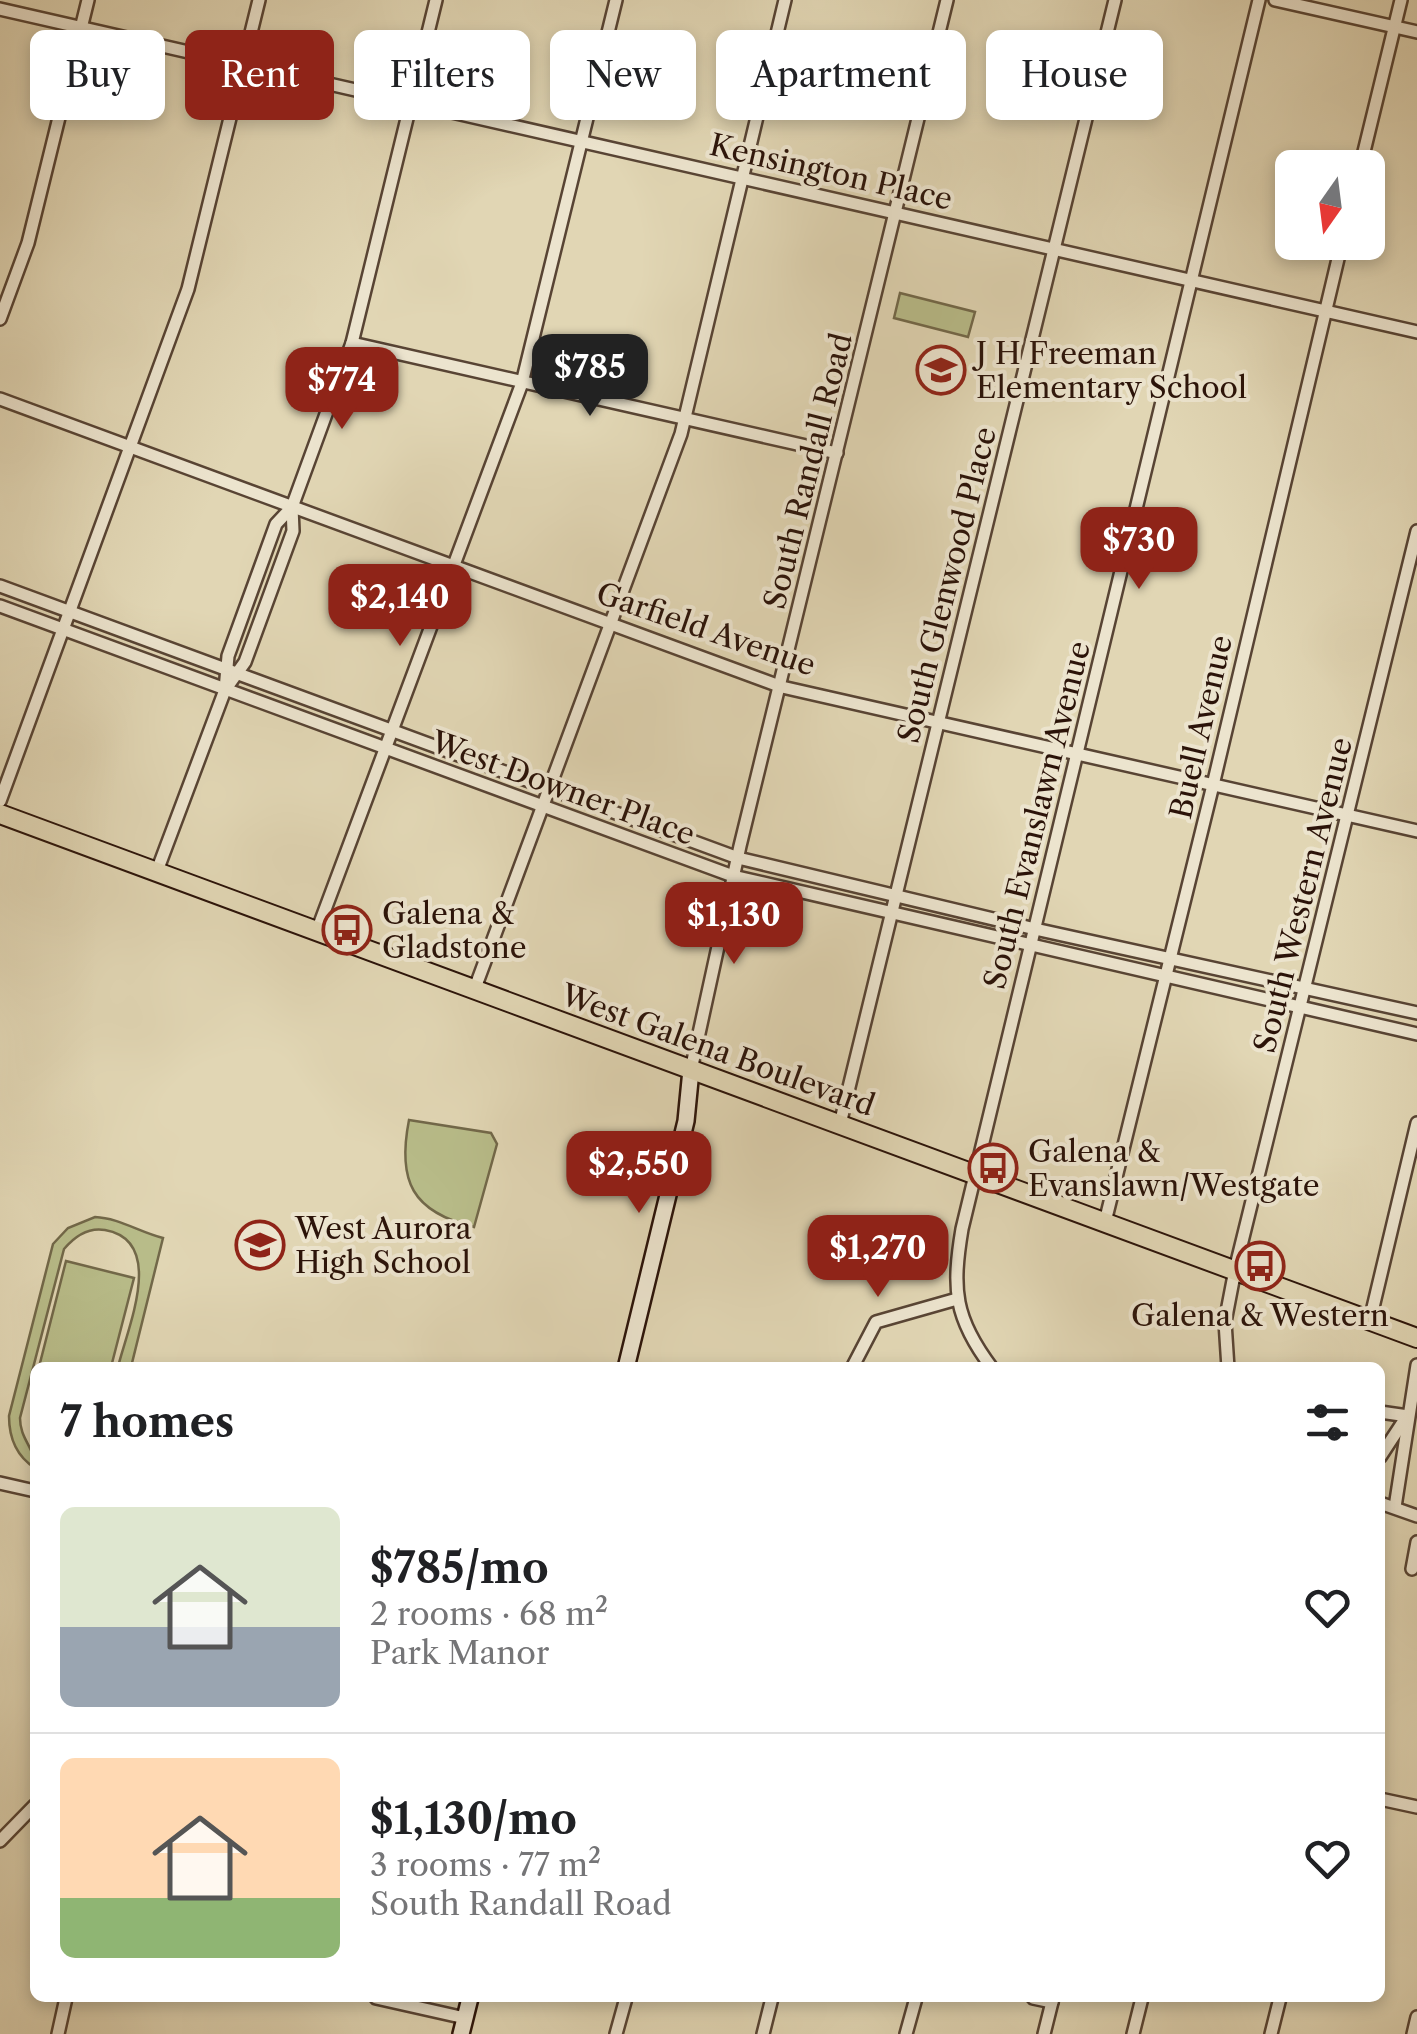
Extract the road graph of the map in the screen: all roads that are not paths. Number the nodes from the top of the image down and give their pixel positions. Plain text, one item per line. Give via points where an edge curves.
1 (88, 0) edge
2 (259, 0) edge
3 (436, 0) edge
4 (616, 0) edge
5 (785, 0) edge
6 (947, 0) edge
7 (1115, 0) edge
8 (1259, 0) edge
9 (1275, 0) edge
10 (1402, 0) edge
11 (0, 9) edge
12 (1395, 27) junction
13 (82, 28) junction
14 (252, 30) edge
15 (429, 30) edge
16 (1417, 32) edge
17 (185, 51) edge
18 (229, 120) edge
19 (408, 120) edge
20 (488, 120) edge
21 (581, 142) junction
22 (1364, 150) edge
23 (741, 177) junction
24 (896, 213) junction
25 (1054, 249) junction
26 (1338, 260) edge
27 (1192, 281) junction
28 (1325, 311) junction
29 (0, 319) edge
30 (1417, 332) edge
31 (352, 343) junction
32 (522, 382) junction
33 (0, 399) edge
34 (686, 419) junction
35 (131, 446) junction
36 (837, 452) junction
37 (292, 507) junction
38 (1417, 531) edge
39 (453, 565) junction
40 (0, 586) edge
41 (0, 606) edge
42 (70, 612) junction
43 (609, 622) junction
44 (64, 630) junction
45 (233, 672) junction
46 (782, 686) junction
47 (225, 690) junction
48 (939, 722) junction
49 (392, 729) junction
50 (385, 749) junction
51 (1079, 754) junction
52 (1213, 785) junction
53 (549, 789) junction
54 (0, 802) edge
55 (543, 806) junction
56 (0, 814) edge
57 (1349, 816) junction
58 (1417, 831) edge
59 (738, 858) junction
60 (157, 871) junction
61 (734, 876) junction
62 (896, 895) junction
63 (892, 914) junction
64 (1035, 928) junction
65 (317, 931) junction
66 (1030, 946) junction
67 (1170, 957) junction
68 (1165, 976) junction
69 (475, 988) junction
70 (1306, 988) junction
71 (1302, 1007) junction
72 (1417, 1013) edge
73 (1417, 1034) edge
74 (691, 1070) junction
75 (1417, 1122) edge
76 (840, 1124) junction
77 (975, 1174) junction
78 (1104, 1222) junction
79 (1235, 1270) junction
80 (958, 1300) junction
81 (1370, 1320) junction
82 (1417, 1338) edge
83 (627, 1362) edge
84 (855, 1362) edge
85 (988, 1362) edge
86 (1228, 1362) edge
87 (1417, 1365) edge
88 (1417, 1400) edge
89 (1385, 1413) edge
90 (1408, 1416) junction
91 (1385, 1450) edge
92 (1411, 1457) edge
93 (0, 1484) edge
94 (30, 1491) edge
95 (1385, 1504) edge
96 (1395, 1507) junction
97 (1417, 1516) edge
98 (1417, 1542) edge
99 (1412, 1569) dead end
100 (1385, 1800) edge
101 (1417, 1807) edge
102 (30, 1810) edge
103 (0, 1842) edge
104 (65, 2002) edge
105 (388, 2002) edge
106 (625, 2002) edge
107 (771, 2002) edge
108 (915, 2002) edge
109 (1052, 2002) edge
110 (1141, 2002) edge
111 (1279, 2002) edge
112 (1417, 2017) edge
113 (463, 2026) edge
114 (58, 2034) edge
115 (616, 2034) edge
116 (763, 2034) edge
117 (906, 2034) edge
118 (1044, 2034) edge
119 (1133, 2034) edge
120 (1271, 2034) edge
121 (1412, 2034) edge

1 - 13 street
2 - 14 street
3 - 15 street
4 - 21 street
5 - 23 street
6 - 24 street, South Randall Road
7 - 25 street, South Glenwood Place
8 - 27 street, South Evanslawn Avenue
9 - 12 street
10 - 12 street
11 - 13 street, Kensington Place
12 - 16 street
12 - 22 street
13 - 17 street, Kensington Place
13 - 29 street via 28,243
18 - 35 street via 188,290
19 - 31 street
20 - 21 street, Kensington Place
21 - 23 street, Kensington Place
21 - 32 street
23 - 24 street, Kensington Place
23 - 34 street
24 - 25 street, Kensington Place
24 - 36 street, South Randall Road
25 - 27 street, Kensington Place
25 - 48 street, South Glenwood Place
26 - 28 street, Buell Avenue
27 - 28 street, Kensington Place
27 - 51 street, South Evanslawn Avenue
28 - 30 street, Kensington Place
28 - 52 street, Buell Avenue
31 - 32 street
31 - 37 street
32 - 34 street
32 - 39 street
33 - 35 street, Garfield Avenue
34 - 36 street
34 - 43 street
35 - 37 street, Garfield Avenue
35 - 42 street
36 - 46 street, South Randall Road
37 - 39 street, Garfield Avenue
37 - 45 street via 294,531
37 - 45 street via 276,524 228,656
38 - 57 street, South Western Avenue
39 - 43 street, Garfield Avenue
39 - 49 street
40 - 42 street, West Downer Place
41 - 44 street, West Downer Place
42 - 44 street
42 - 45 street, West Downer Place
43 - 46 street, Garfield Avenue
43 - 53 street
44 - 47 street, West Downer Place
44 - 54 street
45 - 47 street
45 - 49 street, West Downer Place
46 - 48 street, Garfield Avenue
46 - 59 street, South Randall Road
47 - 50 street, West Downer Place
47 - 60 street
48 - 51 street, Garfield Avenue
48 - 62 street, South Glenwood Place
49 - 50 street
49 - 53 street, West Downer Place
50 - 55 street, West Downer Place
50 - 65 street
51 - 52 street, Garfield Avenue
51 - 64 street, South Evanslawn Avenue
52 - 57 street, Garfield Avenue
52 - 67 street, Buell Avenue
53 - 55 street
53 - 59 street, West Downer Place
55 - 61 street, West Downer Place
55 - 69 street
56 - 60 main road, West Galena Boulevard
57 - 58 street, Garfield Avenue
57 - 70 street, South Western Avenue
59 - 61 street, South Randall Road
59 - 62 street, West Downer Place
60 - 65 main road, West Galena Boulevard
61 - 63 street, West Downer Place
61 - 74 street, South Randall Road
62 - 63 street, South Glenwood Place
62 - 64 street, West Downer Place
63 - 66 street, West Downer Place
63 - 76 street, South Glenwood Place
64 - 66 street, South Evanslawn Avenue
64 - 67 street, West Downer Place
65 - 69 main road, West Galena Boulevard
66 - 68 street, West Downer Place
66 - 77 street, South Evanslawn Avenue
67 - 68 street, Buell Avenue
67 - 70 street, West Downer Place
68 - 71 street, West Downer Place
68 - 78 street, Buell Avenue
69 - 74 main road, West Galena Boulevard
70 - 71 street, South Western Avenue
70 - 72 street, West Downer Place
71 - 73 street, West Downer Place
71 - 79 street, South Western Avenue
74 - 76 main road, West Galena Boulevard
74 - 83 main road via 686,1121
75 - 81 street
76 - 77 main road, West Galena Boulevard
77 - 78 main road, West Galena Boulevard
77 - 80 street, South Evanslawn Avenue via 956,1270
78 - 79 main road, West Galena Boulevard
79 - 81 main road, West Galena Boulevard
79 - 86 street, South Western Avenue via 1225,1322
80 - 84 street via 876,1322
80 - 85 street via 971,1340
81 - 82 main road, West Galena Boulevard
87 - 90 street
88 - 90 street
89 - 90 street
90 - 91 street
90 - 92 street
92 - 96 street
93 - 94 street
95 - 96 street
96 - 97 street
98 - 99 street
100 - 101 street
102 - 103 street
104 - 114 street
105 - 113 street
106 - 115 street
107 - 116 street
108 - 117 street
109 - 118 street
110 - 119 street
111 - 120 street
112 - 121 street

